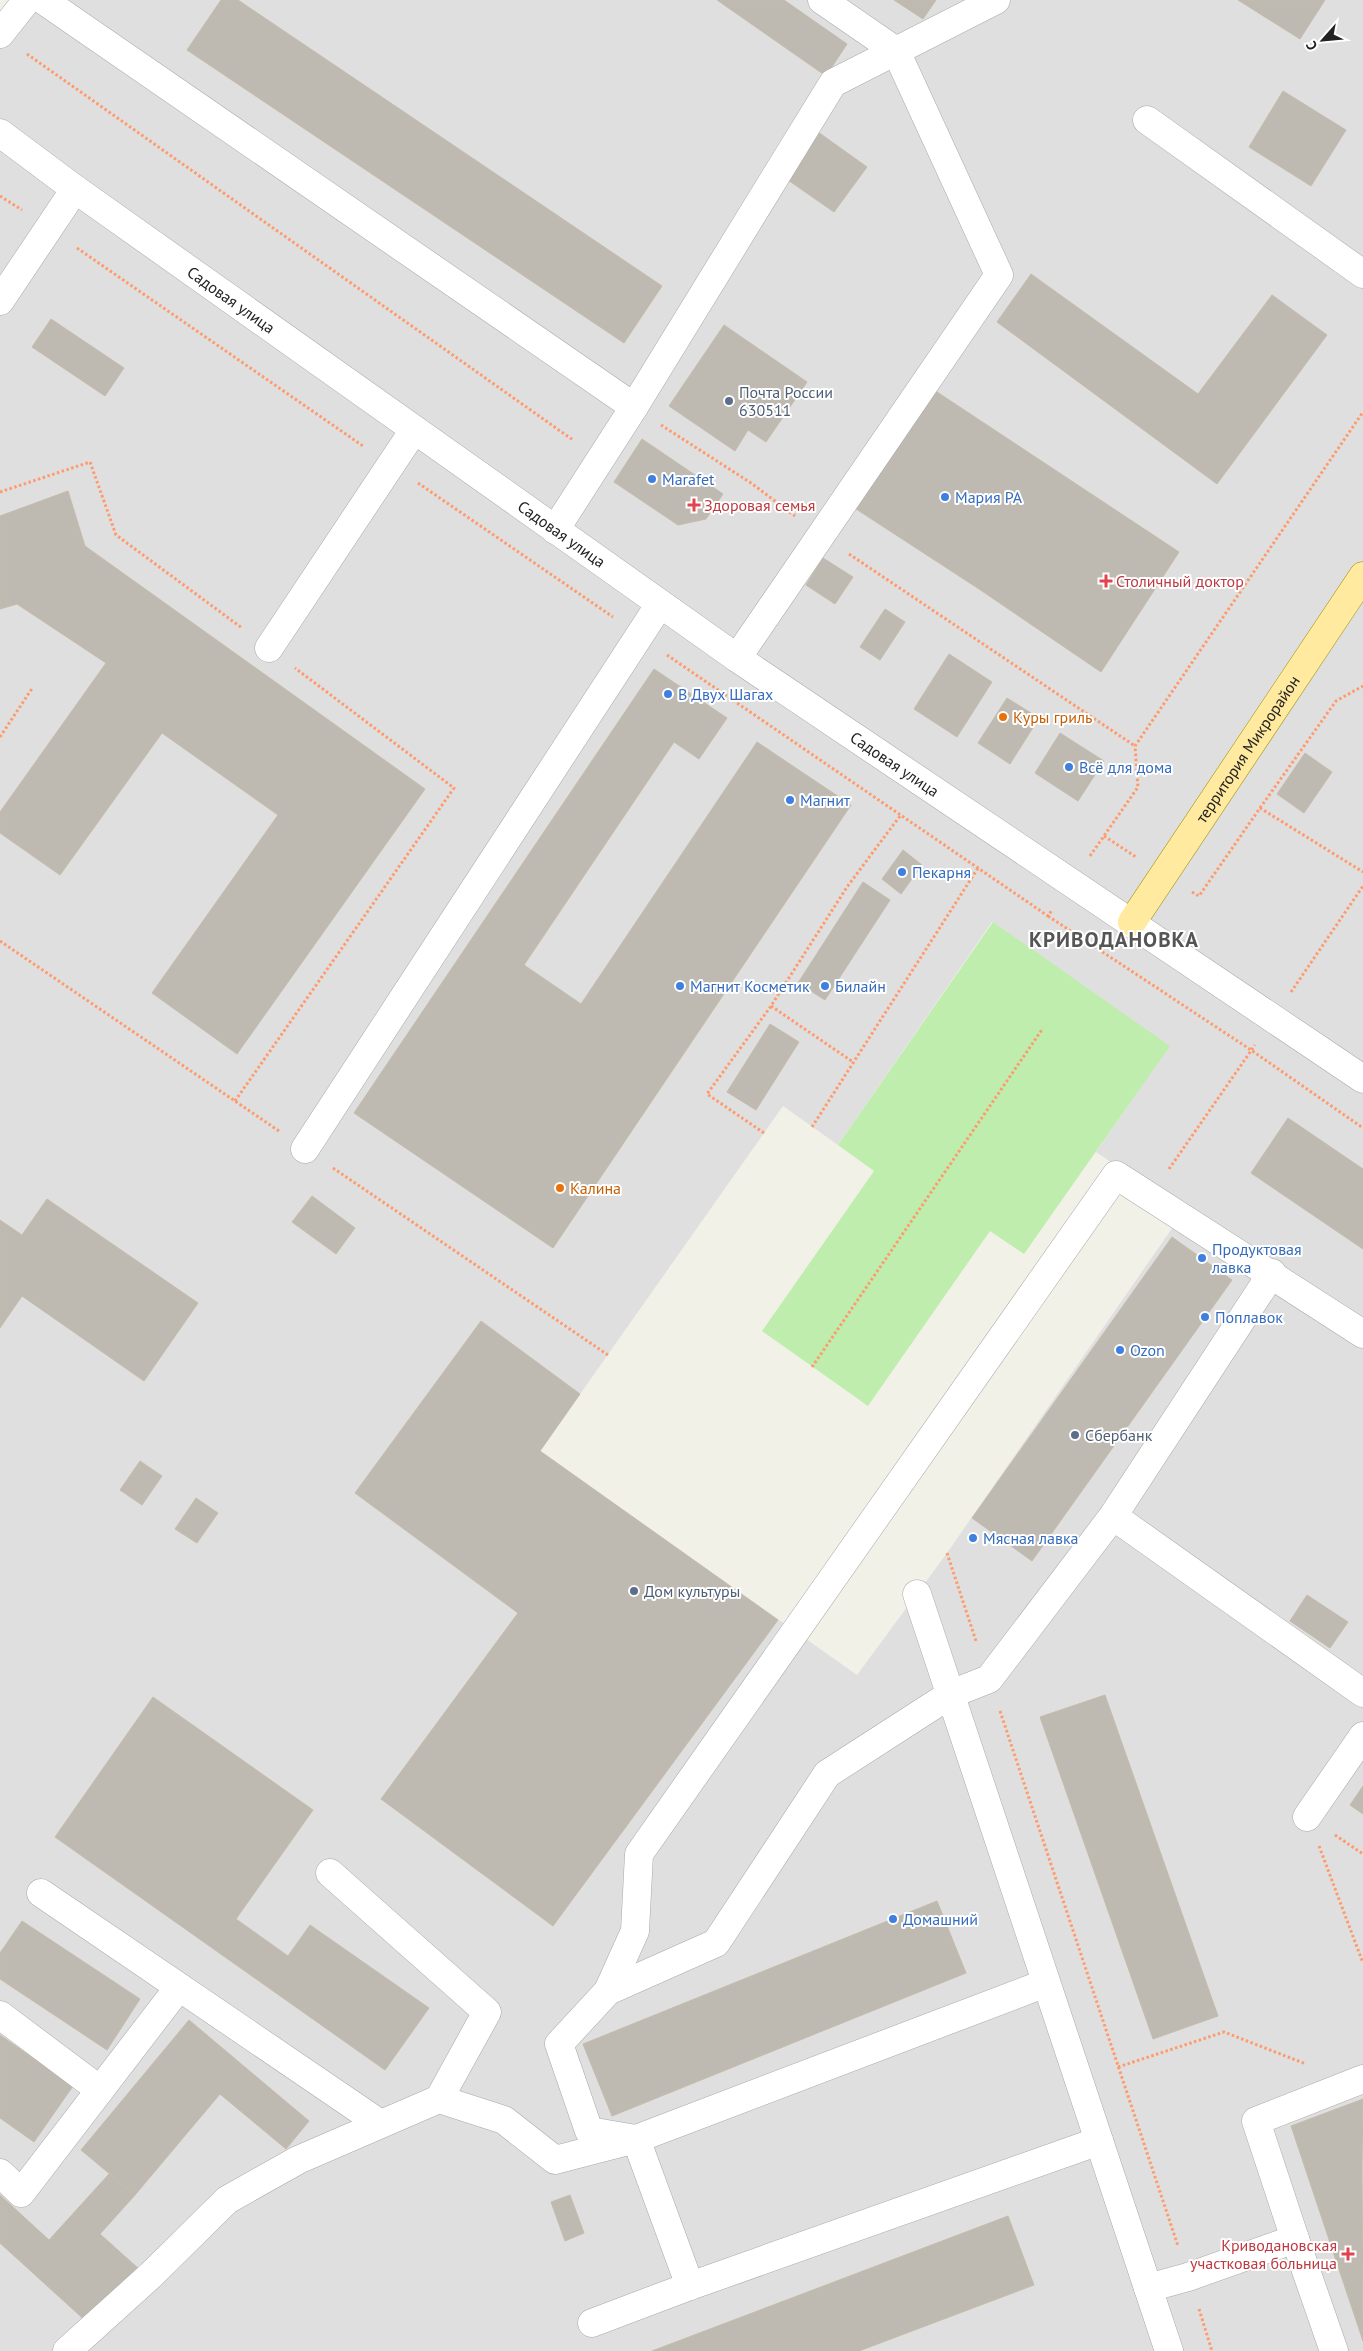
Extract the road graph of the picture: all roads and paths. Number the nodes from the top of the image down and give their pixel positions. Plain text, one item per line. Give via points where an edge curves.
1 (27, 0) edge
2 (43, 0) edge
3 (822, 0) edge
4 (996, 0) edge
5 (0, 34) edge
6 (896, 51) junction
7 (24, 52) dead end
8 (1147, 120) dead end
9 (0, 133) edge
10 (75, 189) junction
11 (1363, 274) edge
12 (0, 301) edge
13 (634, 407) junction
14 (1363, 412) edge
15 (414, 430) junction
16 (600, 459) junction
17 (0, 492) edge
18 (555, 530) junction
19 (822, 535) junction
20 (1363, 576) edge
21 (660, 604) junction
22 (269, 648) junction
23 (737, 658) junction
24 (1363, 686) edge
25 (33, 687) dead end
26 (0, 737) edge
27 (1260, 808) junction
28 (900, 816) dead end
29 (1104, 836) dead end
30 (978, 868) dead end
31 (1363, 872) edge
32 (1163, 875) junction
33 (1363, 886) edge
34 (1048, 916) dead end
35 (1132, 922) junction
36 (771, 1006) junction
37 (1274, 1018) junction
38 (1042, 1028) dead end
39 (1251, 1050) junction
40 (853, 1062) junction
41 (1363, 1079) edge
42 (235, 1101) dead end
43 (812, 1127) dead end
44 (1363, 1128) edge
45 (764, 1133) dead end
46 (305, 1149) dead end
47 (1150, 1196) junction
48 (1272, 1273) junction
49 (1363, 1334) edge
50 (812, 1367) dead end
51 (1113, 1516) junction
52 (947, 1553) dead end
53 (917, 1594) dead end
54 (989, 1679) junction
55 (1363, 1693) edge
56 (950, 1694) junction
57 (1363, 1736) edge
58 (1308, 1817) joint
59 (330, 1873) dead end
60 (41, 1893) dead end
61 (1363, 1963) edge
62 (1046, 1983) junction
63 (180, 1987) junction
64 (608, 1991) junction
65 (0, 2015) edge
66 (1118, 2067) junction
67 (1358, 2081) edge
68 (100, 2090) junction
69 (439, 2099) junction
70 (379, 2123) junction
71 (636, 2139) junction
72 (1099, 2141) junction
73 (0, 2174) edge
74 (1295, 2239) junction
75 (1188, 2277) junction
76 (690, 2286) junction
77 (1148, 2288) junction
78 (592, 2323) dead end
79 (67, 2351) edge
80 (1169, 2351) edge
81 (1212, 2351) edge
82 (1334, 2351) edge

1 - 5 street
2 - 13 street
3 - 6 street
4 - 6 street
6 - 13 street via 832,83
6 - 19 street via 1000,275
7 - 16 path
8 - 11 street
9 - 10 street, Садовая улица
10 - 12 street
10 - 15 street, Садовая улица
13 - 16 street
13 - 19 path
14 - 19 path via 1135,746
15 - 18 street, Садовая улица
15 - 22 street
16 - 18 street
17 - 22 path via 90,462 116,536
18 - 21 street, Садовая улица
19 - 23 street
20 - 32 main road, территория Микрорайон
21 - 23 street, Садовая улица
21 - 46 street
22 - 42 path via 454,788
23 - 35 street, Садовая улица
24 - 27 path via 1336,701
25 - 26 path
27 - 31 path
27 - 32 path via 1199,896
28 - 36 path via 848,887
29 - 32 path
30 - 40 path
32 - 35 main road, территория Микрорайон
33 - 37 path
34 - 39 path
35 - 37 street, Садовая улица
36 - 40 path
36 - 45 path via 707,1094
37 - 39 path
37 - 41 street, Садовая улица
38 - 50 path
39 - 44 path
39 - 47 path
40 - 43 path
47 - 48 street
47 - 64 street via 1116,1175 639,1854 635,1932
48 - 49 street
48 - 51 street
51 - 54 street
51 - 55 street
52 - 54 path
53 - 56 street
54 - 56 street
54 - 66 path
56 - 62 street
56 - 64 street via 827,1774 716,1943
57 - 58 street
58 - 61 path
59 - 69 street via 486,2012
60 - 63 street
62 - 71 street
62 - 72 street
63 - 68 street
63 - 70 street
64 - 71 street via 558,2044 589,2131
65 - 68 street
66 - 67 path via 1224,2032
66 - 75 path
67 - 74 street via 1256,2121
68 - 73 street via 21,2192
69 - 70 street
69 - 71 street via 504,2120 555,2160
70 - 79 street via 298,2160 227,2200
71 - 76 street
72 - 76 street
72 - 77 street
74 - 75 street
74 - 82 street
75 - 77 street
75 - 81 path
76 - 78 street
77 - 80 street

